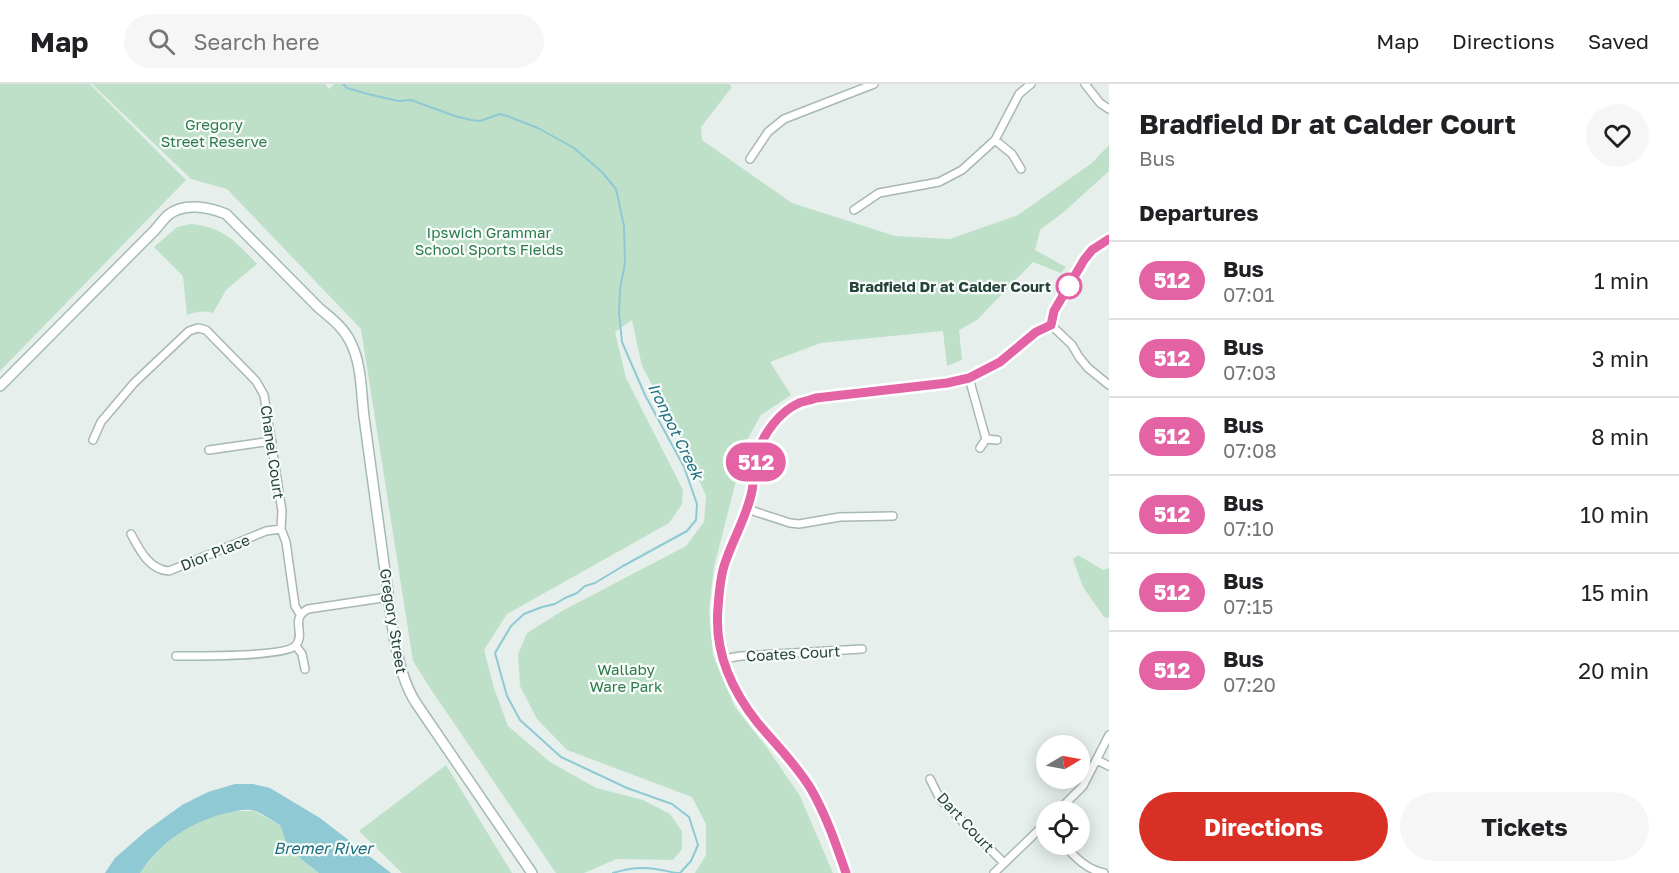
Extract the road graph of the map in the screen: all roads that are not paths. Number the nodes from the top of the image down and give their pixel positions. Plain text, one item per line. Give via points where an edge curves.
1 (874, 84) edge
2 (1032, 84) edge
3 (1085, 84) edge
4 (1109, 109) edge
5 (995, 140) junction
6 (750, 159) dead end
7 (1021, 169) dead end
8 (854, 210) dead end
9 (1109, 239) edge
10 (1051, 325) junction
11 (969, 378) junction
12 (1109, 384) edge
13 (0, 386) edge
14 (986, 439) junction
15 (93, 440) dead end
16 (997, 440) dead end
17 (272, 441) junction
18 (980, 448) dead end
19 (209, 450) dead end
20 (747, 509) junction
21 (893, 516) dead end
22 (281, 529) junction
23 (131, 534) dead end
24 (389, 597) junction
25 (300, 614) junction
26 (296, 646) junction
27 (862, 649) dead end
28 (176, 656) dead end
29 (723, 659) junction
30 (305, 669) dead end
31 (1109, 735) edge
32 (1097, 760) junction
33 (1109, 766) edge
34 (930, 779) dead end
35 (1069, 801) edge
36 (1036, 834) edge
37 (1073, 855) edge
38 (1004, 863) junction
39 (532, 873) edge
40 (846, 873) edge
41 (994, 873) edge
42 (1104, 873) edge

1 - 6 street via 784,119 768,132
2 - 5 street via 1020,94
3 - 4 street
5 - 7 street via 1012,154
5 - 8 street via 962,170 939,182 879,193
9 - 10 street via 1084,260 1054,311
10 - 11 street via 1036,332 1000,362
10 - 12 street via 1088,368
11 - 14 street
11 - 20 street via 816,398 796,405 773,423 763,440
13 - 24 main road, Gregory Street via 155,230 178,216 196,213 237,226 319,308 346,345 363,403
14 - 16 street
14 - 18 street
15 - 17 street, Chanel Court via 101,422 134,383 189,331 198,328 206,330 260,385
17 - 19 street
17 - 22 street, Chanel Court
20 - 21 street via 799,524 840,517
20 - 29 street via 724,566 718,610 718,641
22 - 23 street, Dior Place via 266,531 169,571 151,564
22 - 25 street, Chanel Court via 295,606
24 - 25 street via 308,609
24 - 39 main road, Gregory Street via 401,672 409,693
25 - 26 street
26 - 28 street via 286,651
26 - 30 street
27 - 29 street, Coates Court
29 - 40 street via 734,689 810,788 830,827
31 - 32 street
32 - 33 street
32 - 35 street via 1083,786
34 - 38 street, Dart Court via 940,799
36 - 38 street
37 - 42 street via 1094,871
38 - 41 street

